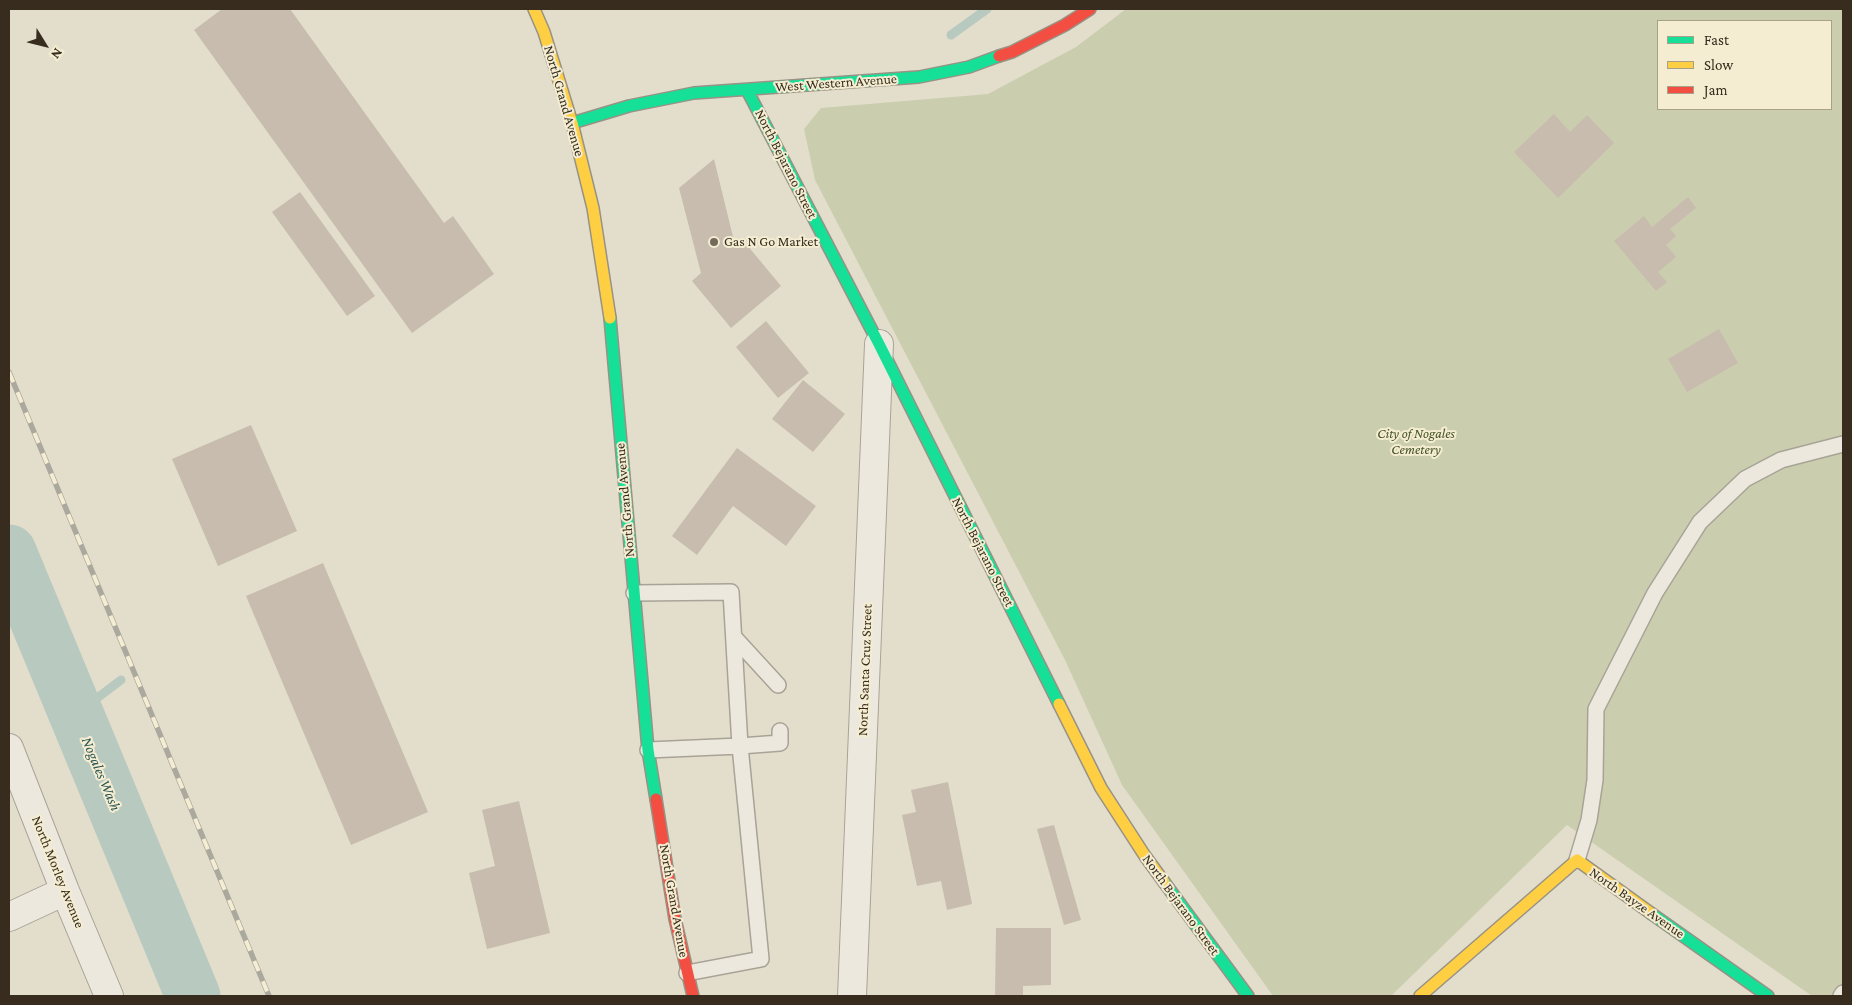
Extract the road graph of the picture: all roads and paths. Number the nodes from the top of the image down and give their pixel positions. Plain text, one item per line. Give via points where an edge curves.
1 (534, 9) edge
2 (1090, 9) edge
3 (747, 90) junction
4 (572, 122) junction
5 (879, 344) junction
6 (1843, 444) edge
7 (634, 593) junction
8 (734, 637) junction
9 (778, 685) dead end
10 (780, 731) dead end
11 (740, 746) junction
12 (9, 748) edge
13 (648, 750) junction
14 (1577, 860) junction
15 (64, 891) junction
16 (9, 917) edge
17 (688, 973) junction
18 (1843, 993) edge
19 (109, 996) edge
20 (693, 996) edge
21 (852, 996) edge
22 (1248, 996) edge
23 (1420, 996) edge
24 (1768, 996) edge
25 (1841, 996) edge

1 - 4 street, North Grand Avenue
2 - 3 street, West Western Avenue via 1012,52 969,67 919,77
3 - 4 street, West Western Avenue via 694,93
3 - 5 street, North Bejarano Street
4 - 7 street, North Grand Avenue via 592,208 608,300
5 - 21 street, North Santa Cruz Street
5 - 22 street, North Bejarano Street via 1101,788 1145,856
6 - 14 lane via 1781,460 1745,480 1700,522 1656,593 1596,709 1595,780 1589,820
7 - 8 lane via 731,592
7 - 13 street, North Grand Avenue
8 - 9 lane
8 - 11 lane
10 - 11 lane via 780,743
11 - 13 lane
11 - 17 lane via 761,959
12 - 15 street, North Morley Avenue
13 - 17 street, North Grand Avenue via 675,918
14 - 23 street, North Bayze Avenue
14 - 24 street, North Bayze Avenue
15 - 16 street
15 - 19 street, North Morley Avenue
17 - 20 street, North Grand Avenue
18 - 25 lane

